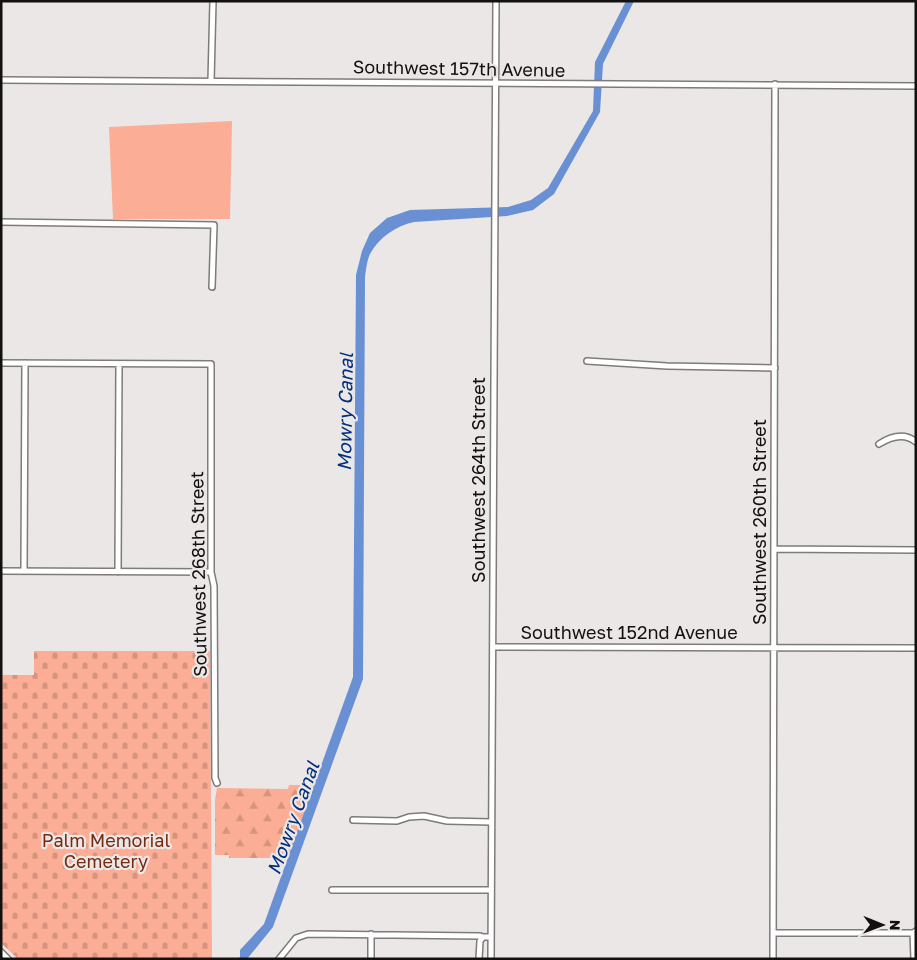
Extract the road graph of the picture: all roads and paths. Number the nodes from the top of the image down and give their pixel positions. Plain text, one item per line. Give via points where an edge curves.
1 (213, 1) edge
2 (496, 1) edge
3 (1, 80) edge
4 (211, 80) junction
5 (495, 82) junction
6 (775, 84) junction
7 (916, 86) edge
8 (1, 222) edge
9 (212, 287) dead end
10 (1, 362) edge
11 (587, 362) dead end
12 (25, 363) junction
13 (119, 364) junction
14 (775, 368) junction
15 (916, 442) edge
16 (879, 444) dead end
17 (774, 549) junction
18 (916, 550) edge
19 (1, 570) edge
20 (24, 571) junction
21 (118, 572) junction
22 (211, 572) junction
23 (492, 647) junction
24 (774, 648) junction
25 (916, 648) edge
26 (217, 783) dead end
27 (353, 820) dead end
28 (491, 822) junction
29 (332, 890) dead end
30 (491, 890) junction
31 (915, 932) edge
32 (773, 933) junction
33 (371, 934) junction
34 (491, 937) junction
35 (483, 938) junction
36 (1, 952) edge
37 (8, 959) edge
38 (279, 959) edge
39 (371, 959) edge
40 (479, 959) edge
41 (491, 959) edge
42 (773, 959) edge
43 (914, 959) edge

1 - 4 street
2 - 5 street, Southwest 264th Street
3 - 4 street, Southwest 157th Avenue
4 - 5 street, Southwest 157th Avenue
5 - 6 street, Southwest 157th Avenue
5 - 23 street, Southwest 264th Street
6 - 7 street, Southwest 157th Avenue
6 - 14 street, Southwest 260th Street
8 - 9 street via 214,225
10 - 12 street
11 - 14 street
12 - 13 street
12 - 20 street
13 - 21 street
13 - 22 street, Southwest 268th Street via 211,364
14 - 17 street, Southwest 260th Street
15 - 16 street via 905,437 890,437
17 - 18 street
17 - 24 street, Southwest 260th Street
19 - 20 street
20 - 21 street
21 - 22 street
22 - 26 street, Southwest 268th Street via 214,586
23 - 24 street, Southwest 152nd Avenue
23 - 28 street, Southwest 264th Street
24 - 25 street, Southwest 152nd Avenue
24 - 32 street, Southwest 260th Street
27 - 28 street via 397,821 424,816 447,821
28 - 30 street, Southwest 264th Street
29 - 30 street
30 - 34 street, Southwest 264th Street
31 - 32 street
31 - 43 street
32 - 42 street, Southwest 260th Street
33 - 35 street
33 - 38 street via 303,935 294,940
33 - 39 street
34 - 35 street
34 - 41 street, Southwest 264th Street
35 - 40 street
36 - 37 street

